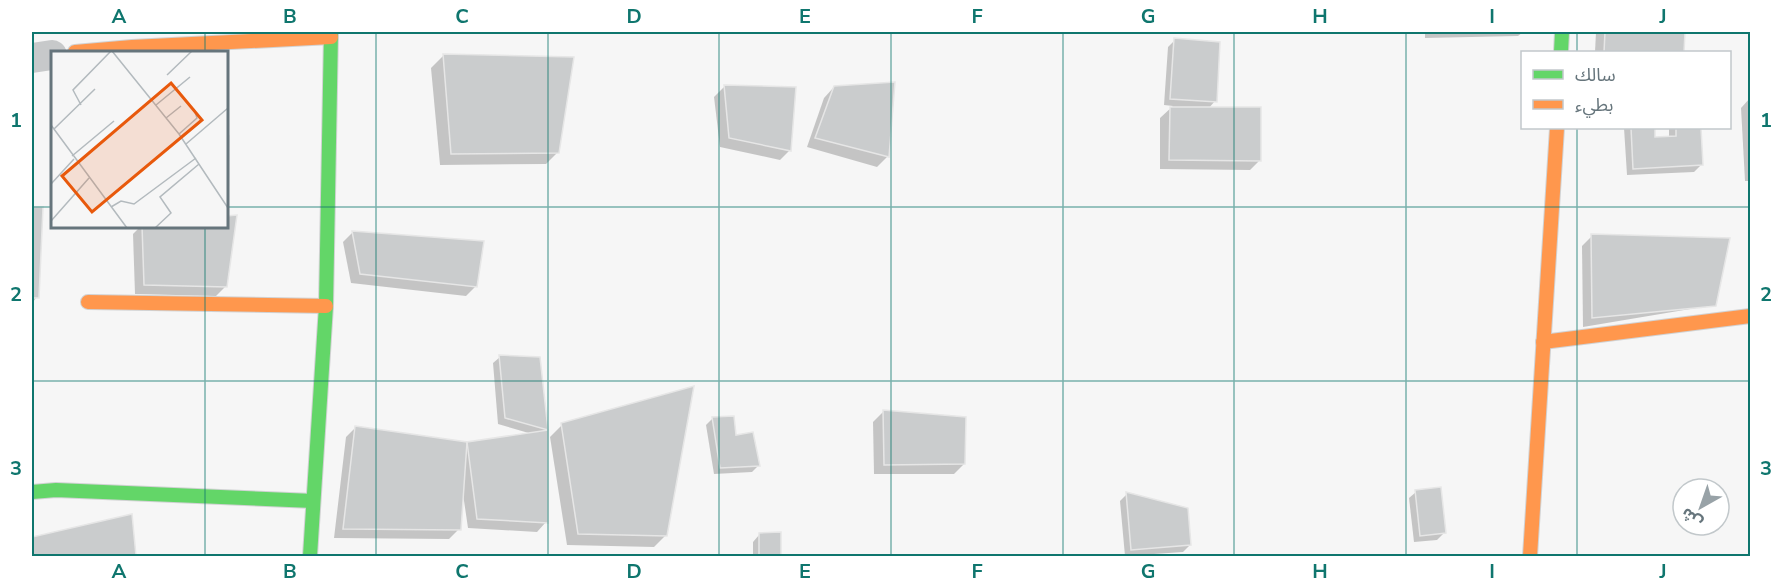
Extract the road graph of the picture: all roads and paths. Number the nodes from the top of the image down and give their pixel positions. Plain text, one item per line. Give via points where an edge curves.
1 (1563, 32) edge
2 (331, 34) edge
3 (86, 51) edge
4 (1561, 51) edge
5 (51, 55) edge
6 (32, 58) edge
7 (1557, 129) edge
8 (88, 302) dead end
9 (326, 306) junction
10 (1750, 316) edge
11 (1543, 342) junction
12 (32, 492) edge
13 (313, 501) junction
14 (310, 556) edge
15 (1530, 556) edge

1 - 4 street
2 - 3 street
2 - 9 street
5 - 6 street
7 - 11 street
8 - 9 street
9 - 13 street
10 - 11 street
11 - 15 street
12 - 13 street
13 - 14 street

